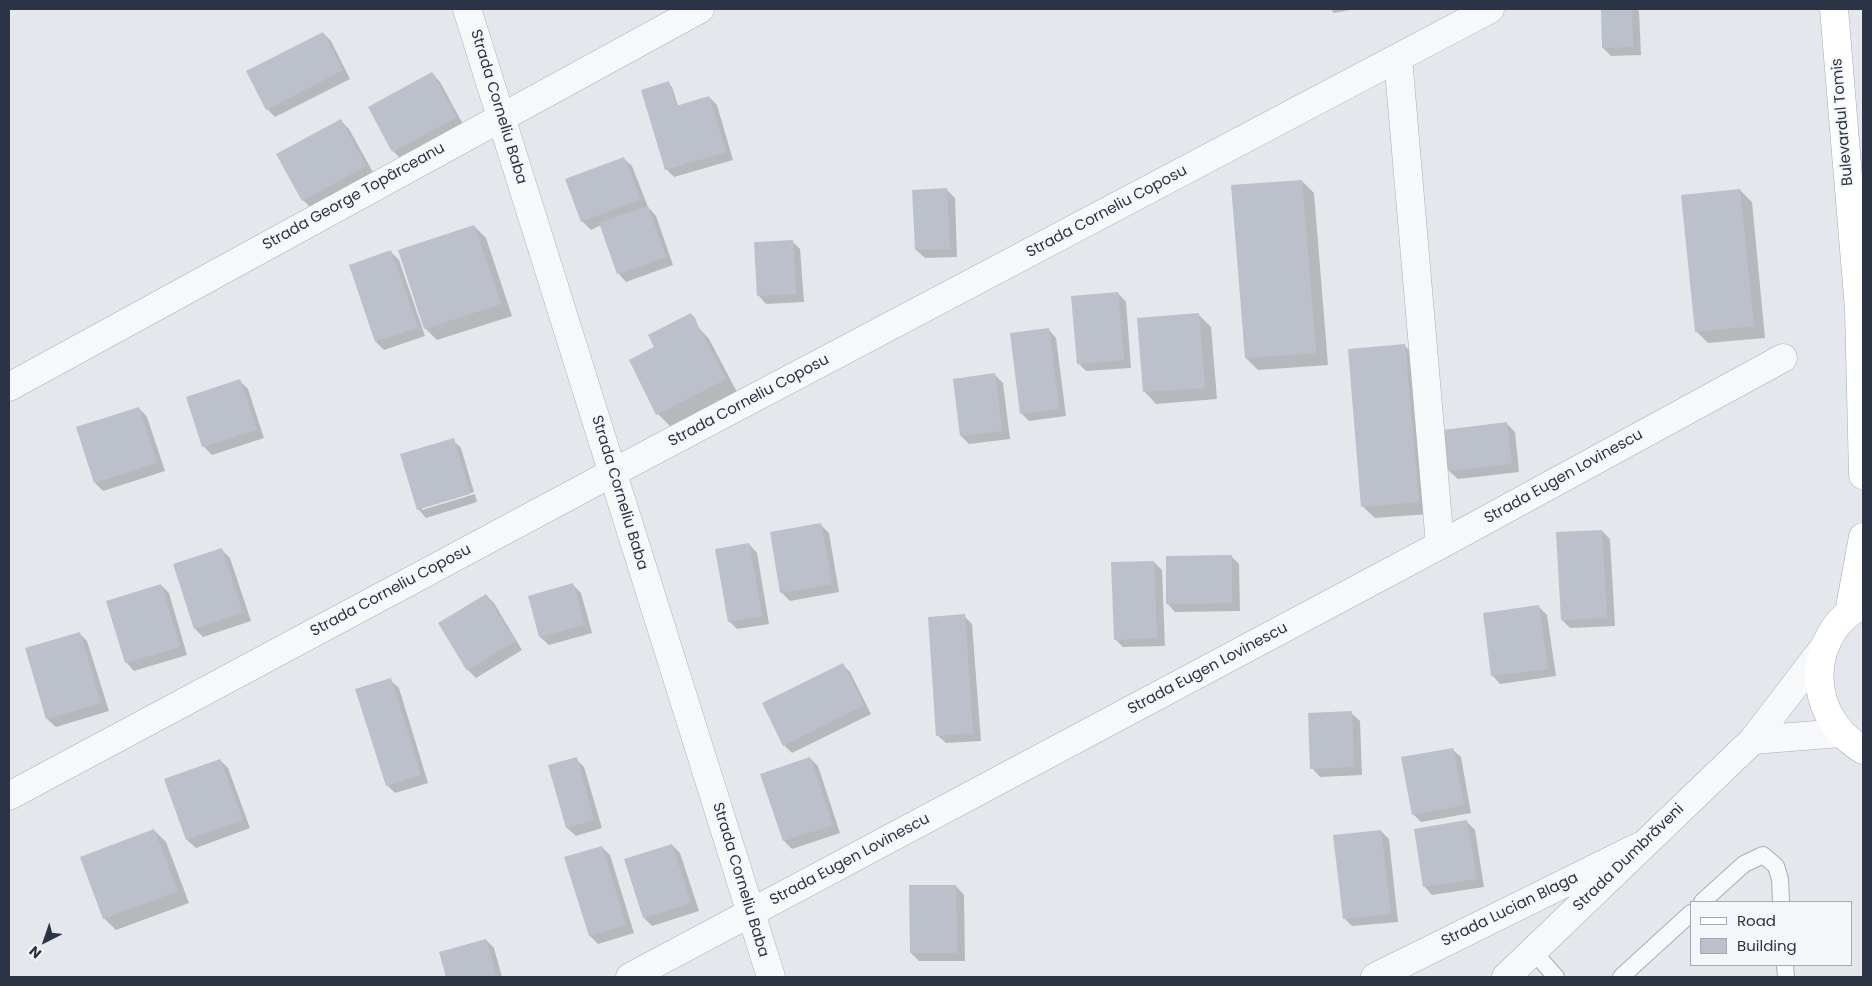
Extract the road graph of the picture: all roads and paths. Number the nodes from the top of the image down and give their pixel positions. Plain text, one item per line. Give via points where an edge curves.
1 (467, 9) edge
2 (700, 9) edge
3 (1490, 9) edge
4 (1834, 9) edge
5 (1398, 58) junction
6 (501, 117) junction
7 (1783, 358) dead end
8 (9, 387) edge
9 (612, 473) junction
10 (1863, 475) edge
11 (1863, 537) edge
12 (1440, 545) junction
13 (1856, 608) edge
14 (1825, 646) junction
15 (1841, 733) junction
16 (1753, 740) junction
17 (1863, 750) edge
18 (9, 796) edge
19 (1644, 844) junction
20 (1703, 901) edge
21 (1781, 901) edge
22 (751, 913) junction
23 (1690, 914) edge
24 (1533, 951) junction
25 (630, 977) edge
26 (771, 977) edge
27 (1375, 977) edge
28 (1506, 977) edge
29 (1556, 977) edge
30 (1621, 977) edge

1 - 6 street, Strada Corneliu Baba
2 - 6 street, Strada George Topârceanu
3 - 5 street, Strada Corneliu Coposu
4 - 10 main road, Bulevardul Tomis via 1859,309
5 - 9 street, Strada Corneliu Coposu
5 - 12 street
6 - 8 street, Strada George Topârceanu
6 - 9 street, Strada Corneliu Baba
7 - 12 street, Strada Eugen Lovinescu
9 - 18 street, Strada Corneliu Coposu
9 - 22 street, Strada Corneliu Baba
11 - 13 main road
12 - 22 street, Strada Eugen Lovinescu
13 - 14 main road via 1835,628
14 - 15 main road via 1819,683 1830,719
14 - 16 street, Strada Dumbrăveni
15 - 16 street
15 - 17 main road
16 - 19 street, Strada Dumbrăveni
19 - 24 street, Strada Dumbrăveni
19 - 27 street, Strada Lucian Blaga
20 - 21 lane via 1744,864 1763,855 1776,866
22 - 25 street, Strada Eugen Lovinescu
22 - 26 street, Strada Corneliu Baba
23 - 30 lane
24 - 28 street, Strada Dumbrăveni
24 - 29 lane

